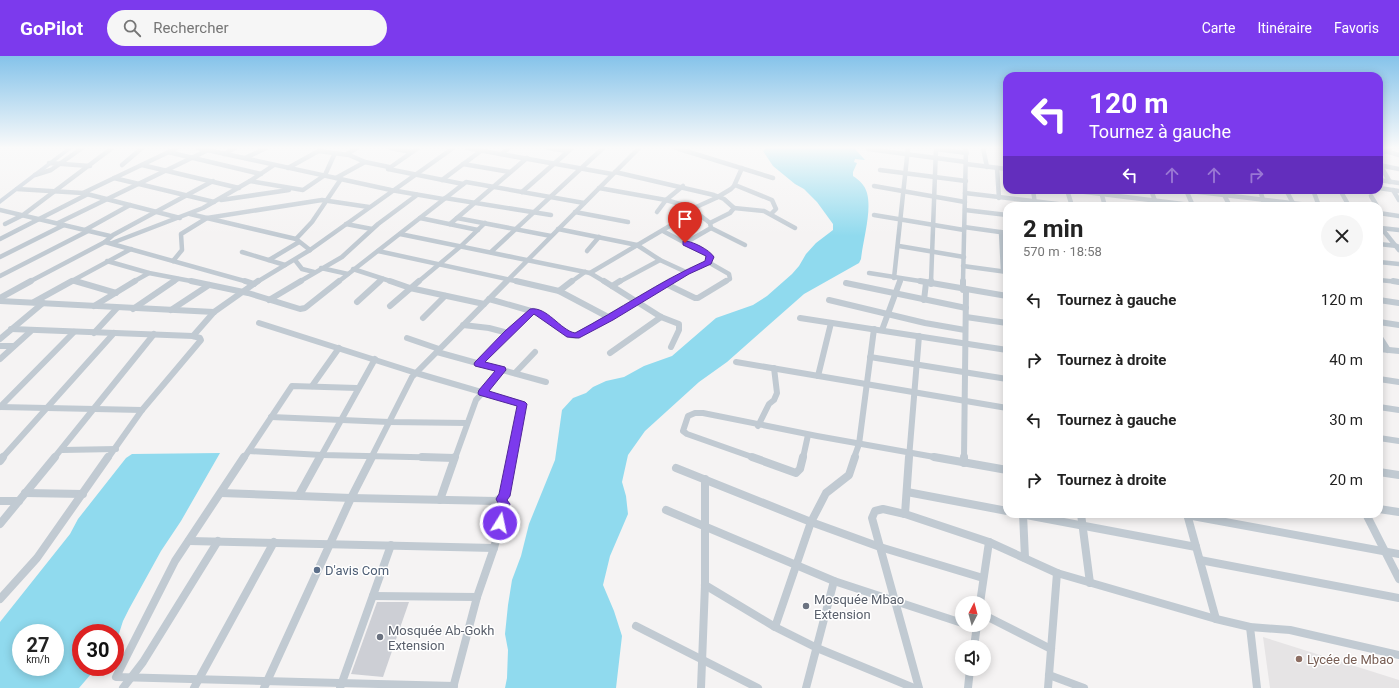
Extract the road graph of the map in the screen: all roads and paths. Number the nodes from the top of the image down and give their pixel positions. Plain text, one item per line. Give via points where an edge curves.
1 (32, 177) edge
2 (74, 177) edge
3 (152, 177) edge
4 (198, 177) edge
5 (256, 177) edge
6 (323, 177) edge
7 (335, 177) edge
8 (409, 177) edge
9 (430, 177) edge
10 (445, 177) edge
11 (504, 177) edge
12 (538, 177) edge
13 (571, 177) edge
14 (610, 177) edge
15 (638, 177) edge
16 (736, 177) edge
17 (905, 177) edge
18 (936, 177) edge
19 (940, 177) edge
20 (966, 177) edge
21 (998, 177) edge
22 (1387, 177) edge
23 (114, 178) joint
24 (339, 178) junction
25 (442, 180) junction
26 (212, 181) junction
27 (250, 181) junction
28 (966, 181) junction
29 (1383, 181) edge
30 (1390, 182) junction
31 (1399, 183) edge
32 (139, 184) junction
33 (463, 184) junction
34 (735, 185) junction
35 (683, 186) junction
36 (874, 186) dead end
37 (494, 187) junction
38 (239, 188) junction
39 (599, 188) junction
40 (17, 189) junction
41 (295, 189) junction
42 (1383, 189) edge
43 (391, 190) junction
44 (1392, 190) junction
45 (56, 191) junction
46 (903, 191) junction
47 (1399, 191) edge
48 (522, 192) junction
49 (82, 193) junction
50 (965, 193) junction
51 (88, 194) junction
52 (1113, 194) edge
53 (1152, 194) edge
54 (1220, 194) edge
55 (1261, 194) edge
56 (417, 195) junction
57 (1224, 195) junction
58 (187, 196) junction
59 (718, 196) junction
60 (1235, 196) joint
61 (1371, 196) dead end
62 (550, 197) junction
63 (935, 197) junction
64 (444, 198) junction
65 (999, 198) junction
66 (108, 199) junction
67 (328, 200) junction
68 (666, 200) junction
69 (1263, 200) junction
70 (1399, 200) edge
71 (216, 201) junction
72 (1155, 201) junction
73 (0, 202) edge
74 (474, 202) junction
75 (965, 202) junction
76 (1023, 202) edge
77 (1163, 202) edge
78 (1228, 202) edge
79 (1278, 202) edge
80 (1375, 202) edge
81 (584, 203) junction
82 (130, 205) junction
83 (369, 207) junction
84 (734, 208) junction
85 (693, 209) junction
86 (0, 210) edge
87 (965, 210) junction
88 (156, 212) junction
89 (533, 212) junction
90 (575, 212) junction
91 (657, 212) dead end
92 (190, 214) junction
93 (771, 214) junction
94 (1383, 214) edge
95 (23, 215) junction
96 (551, 215) dead end
97 (874, 215) dead end
98 (1003, 215) edge
99 (1399, 216) edge
100 (180, 218) junction
101 (208, 218) junction
102 (420, 218) junction
103 (457, 218) junction
104 (42, 219) junction
105 (900, 219) junction
106 (628, 222) dead end
107 (58, 223) junction
108 (485, 223) junction
109 (5, 224) dead end
110 (346, 224) junction
111 (450, 224) junction
112 (64, 225) junction
113 (710, 225) junction
114 (933, 225) junction
115 (1383, 227) edge
116 (516, 228) junction
117 (795, 228) dead end
118 (372, 229) junction
119 (558, 229) junction
120 (964, 229) junction
121 (86, 230) junction
122 (478, 230) junction
123 (1383, 230) edge
124 (1399, 230) edge
125 (663, 231) junction
126 (1001, 232) joint
127 (400, 234) junction
128 (110, 236) junction
129 (551, 236) junction
130 (599, 237) junction
131 (0, 239) edge
132 (297, 241) junction
133 (105, 242) junction
134 (685, 243) junction
135 (111, 244) junction
136 (637, 245) junction
137 (745, 245) dead end
138 (1383, 245) edge
139 (461, 246) junction
140 (899, 246) junction
141 (131, 248) junction
142 (1398, 248) edge
143 (310, 250) junction
144 (378, 251) junction
145 (587, 251) dead end
146 (242, 252) dead end
147 (491, 252) junction
148 (934, 252) junction
149 (1003, 252) edge
150 (964, 256) junction
151 (0, 257) edge
152 (269, 260) junction
153 (295, 260) junction
154 (527, 260) junction
155 (660, 260) junction
156 (107, 261) junction
157 (173, 261) junction
158 (708, 262) junction
159 (1383, 262) edge
160 (440, 264) junction
161 (1399, 264) edge
162 (285, 265) junction
163 (963, 266) junction
164 (321, 268) junction
165 (353, 269) junction
166 (314, 272) junction
167 (686, 272) junction
168 (1003, 272) edge
169 (149, 273) junction
170 (588, 273) junction
171 (869, 273) dead end
172 (348, 274) junction
173 (0, 276) edge
174 (894, 278) junction
175 (178, 279) junction
176 (383, 279) junction
177 (508, 279) junction
178 (901, 279) junction
179 (1383, 280) edge
180 (73, 281) junction
181 (1399, 282) edge
182 (846, 283) dead end
183 (254, 284) junction
184 (666, 284) junction
185 (929, 284) junction
186 (209, 285) junction
187 (612, 286) junction
188 (410, 288) junction
189 (964, 290) junction
190 (559, 291) junction
191 (242, 292) junction
192 (116, 293) junction
193 (895, 294) junction
194 (1003, 295) edge
195 (445, 296) junction
196 (489, 299) junction
197 (269, 300) junction
198 (829, 300) dead end
199 (924, 300) junction
200 (0, 301) edge
201 (1383, 301) edge
202 (34, 302) junction
203 (357, 302) dead end
204 (637, 302) junction
205 (43, 303) junction
206 (1399, 303) edge
207 (484, 304) junction
208 (390, 306) dead end
209 (94, 307) junction
210 (117, 308) junction
211 (966, 308) junction
212 (133, 309) junction
213 (171, 310) junction
214 (533, 311) junction
215 (214, 312) junction
216 (888, 314) junction
217 (661, 317) junction
218 (966, 317) junction
219 (423, 318) dead end
220 (610, 318) junction
221 (800, 318) dead end
222 (1003, 322) edge
223 (259, 323) dead end
224 (831, 323) junction
225 (1383, 323) edge
226 (463, 325) junction
227 (1399, 325) edge
228 (11, 329) junction
229 (874, 329) junction
230 (31, 330) junction
231 (882, 330) junction
232 (965, 330) junction
233 (74, 332) junction
234 (94, 333) junction
235 (508, 333) junction
236 (114, 334) junction
237 (154, 334) junction
238 (193, 336) junction
239 (919, 336) junction
240 (0, 338) edge
241 (407, 338) dead end
242 (1383, 342) edge
243 (965, 343) junction
244 (0, 346) edge
245 (13, 346) junction
246 (671, 347) dead end
247 (339, 348) junction
248 (1003, 349) edge
249 (1383, 349) edge
250 (1388, 350) junction
251 (438, 351) junction
252 (1399, 351) edge
253 (535, 352) dead end
254 (610, 353) dead end
255 (870, 357) junction
256 (0, 359) edge
257 (375, 359) junction
258 (736, 362) dead end
259 (478, 364) junction
260 (917, 365) junction
261 (774, 368) junction
262 (502, 370) junction
263 (965, 372) junction
264 (416, 373) junction
265 (514, 373) junction
266 (818, 376) junction
267 (1003, 378) edge
268 (1383, 380) edge
269 (546, 382) dead end
270 (1399, 382) edge
271 (867, 384) junction
272 (312, 386) junction
273 (358, 388) junction
274 (915, 392) junction
275 (483, 393) junction
276 (965, 401) junction
277 (0, 407) edge
278 (1003, 407) edge
279 (48, 408) junction
280 (96, 408) junction
281 (1383, 408) edge
282 (142, 410) junction
283 (1399, 410) edge
284 (271, 417) junction
285 (341, 420) junction
286 (389, 422) junction
287 (467, 423) junction
288 (758, 426) junction
289 (808, 435) junction
290 (1383, 439) edge
291 (1399, 442) edge
292 (859, 444) junction
293 (116, 449) junction
294 (62, 450) junction
295 (249, 451) junction
296 (910, 453) junction
297 (322, 455) junction
298 (372, 456) junction
299 (454, 458) junction
300 (0, 461) edge
301 (964, 463) junction
302 (676, 468) dead end
303 (1003, 469) edge
304 (1383, 473) edge
305 (1399, 475) edge
306 (705, 479) junction
307 (907, 492) junction
308 (220, 493) junction
309 (25, 494) junction
310 (83, 494) junction
311 (299, 496) junction
312 (351, 498) junction
313 (501, 499) junction
314 (440, 500) junction
315 (0, 501) edge
316 (19, 501) junction
317 (666, 510) dead end
318 (1003, 510) edge
319 (1383, 510) edge
320 (1399, 512) edge
321 (905, 514) junction
322 (1022, 518) edge
323 (1042, 518) edge
324 (1082, 518) edge
325 (1188, 518) edge
326 (1208, 518) edge
327 (1368, 518) edge
328 (811, 522) junction
329 (0, 524) edge
330 (1083, 526) junction
331 (706, 528) junction
332 (189, 541) junction
333 (218, 541) junction
334 (274, 542) junction
335 (988, 542) junction
336 (330, 543) junction
337 (391, 545) junction
338 (880, 547) junction
339 (1196, 547) junction
340 (494, 548) junction
341 (1385, 552) junction
342 (1399, 554) edge
343 (1025, 558) junction
344 (1200, 560) junction
345 (796, 566) junction
346 (1057, 573) junction
347 (983, 578) junction
348 (1399, 579) edge
349 (834, 581) junction
350 (1090, 582) junction
351 (705, 585) junction
352 (373, 596) junction
353 (981, 596) edge
354 (477, 597) junction
355 (1399, 598) edge
356 (0, 599) edge
357 (896, 603) junction
358 (991, 619) edge
359 (1216, 619) junction
360 (955, 621) edge
361 (636, 626) dead end
362 (775, 627) junction
363 (1250, 627) junction
364 (817, 648) junction
365 (1051, 649) junction
366 (1399, 655) edge
367 (702, 659) junction
368 (1049, 675) junction
369 (969, 676) edge
370 (131, 679) junction
371 (197, 684) edge
372 (265, 685) edge
373 (341, 685) edge
374 (454, 687) edge
375 (123, 688) edge
376 (701, 688) edge
377 (758, 688) edge
378 (806, 688) edge
379 (914, 688) edge
380 (919, 688) edge
381 (968, 688) edge
382 (1048, 688) edge
383 (1084, 688) edge
384 (1257, 688) edge

1 - 40 street
2 - 45 street
3 - 32 street
4 - 26 street
5 - 27 street
6 - 41 street via 305,189
7 - 24 street
8 - 43 street
9 - 25 street
10 - 25 street
11 - 37 street
12 - 48 street
13 - 62 street
14 - 39 street
15 - 35 street
16 - 34 street
17 - 46 street
18 - 63 street
19 - 28 street
20 - 28 street
21 - 65 street
22 - 30 street
23 - 32 street
23 - 49 street
24 - 43 street
24 - 67 street
25 - 33 street
26 - 38 street
26 - 58 street
27 - 38 street
27 - 41 street
28 - 50 street
29 - 30 street
30 - 31 street
32 - 58 street
32 - 66 street
33 - 37 street via 471,182
33 - 64 street
34 - 59 street
34 - 93 street via 772,200 776,209
35 - 59 street
35 - 68 street
36 - 46 street
37 - 48 street
37 - 74 street
38 - 71 street
39 - 68 street
39 - 81 street
40 - 45 street
40 - 73 street
41 - 71 street
42 - 44 street
43 - 56 street
43 - 83 street
44 - 47 street
44 - 70 street
45 - 49 street
45 - 95 street
46 - 63 street
46 - 105 street
48 - 62 street
49 - 51 street
50 - 65 street
50 - 75 street
51 - 66 street
51 - 104 street
52 - 72 street
53 - 72 street
54 - 57 street
55 - 69 street
56 - 64 street
56 - 118 street
57 - 60 street
57 - 78 street
58 - 71 street
58 - 88 street
59 - 84 street
59 - 85 street
60 - 69 street
61 - 80 street
62 - 81 street
62 - 89 street
63 - 75 street
63 - 114 street
64 - 74 street
64 - 102 street
65 - 76 street
66 - 82 street
66 - 107 street
67 - 83 street
67 - 101 street
67 - 132 street
68 - 85 street
68 - 91 street
69 - 79 street
71 - 92 street
72 - 77 street
74 - 89 street
74 - 103 street
75 - 87 street
81 - 90 street
82 - 88 street
82 - 121 street
83 - 110 street
84 - 93 street
84 - 113 street
85 - 113 street
85 - 125 street
86 - 95 street
87 - 98 street
87 - 120 street
88 - 100 street
88 - 128 street
89 - 96 street
89 - 116 street
90 - 106 street
90 - 119 street
92 - 100 street
92 - 101 street
93 - 117 street
94 - 99 street
95 - 104 street
95 - 109 street
97 - 105 street
100 - 135 street
101 - 132 street
101 - 157 street via 180,235 183,243 182,253
102 - 111 street
102 - 127 street
103 - 108 street
103 - 111 street
104 - 107 street
104 - 131 street
105 - 114 street
105 - 140 street
107 - 112 street
108 - 116 street
108 - 122 street
110 - 118 street
110 - 143 street
111 - 122 street
112 - 121 street
112 - 151 street
113 - 134 street
113 - 137 street
114 - 120 street
114 - 148 street
115 - 124 street
116 - 129 street
116 - 147 street
118 - 164 street via 342,257
119 - 129 street
119 - 130 street
120 - 126 street
120 - 150 street
121 - 128 street
121 - 173 street
122 - 139 street
123 - 142 street
125 - 134 street
125 - 136 street
126 - 149 street
127 - 139 street
127 - 144 street
128 - 133 street
129 - 154 street
130 - 136 street
130 - 145 street
132 - 143 street
132 - 152 street
133 - 135 street
133 - 200 street
134 - 158 street via 709,255
135 - 141 street
136 - 155 street
136 - 170 street
138 - 142 street
139 - 147 street
139 - 160 street
140 - 148 street
140 - 174 street
141 - 156 street
141 - 157 street
143 - 153 street
144 - 160 street
144 - 165 street
146 - 152 street
147 - 154 street
148 - 150 street
148 - 185 street
150 - 163 street
152 - 162 street
153 - 162 street
153 - 166 street via 302,269
154 - 170 street
154 - 177 street
155 - 167 street
155 - 187 street
156 - 169 street
156 - 180 street
157 - 183 street
158 - 167 street
158 - 184 street via 729,274 730,278 698,298
159 - 161 street
160 - 177 street
160 - 188 street
162 - 183 street
163 - 168 street
163 - 189 street
164 - 166 street
164 - 172 street
165 - 172 street
165 - 176 street
166 - 197 street
167 - 184 street
169 - 175 street
169 - 192 street
170 - 187 street
170 - 190 street
171 - 174 street
172 - 197 street via 302,309
174 - 178 street
175 - 186 street
175 - 212 street
176 - 188 street
176 - 203 street
177 - 190 street
177 - 196 street
178 - 185 street
178 - 193 street
179 - 181 street
180 - 192 street
180 - 202 street
182 - 193 street
183 - 191 street
184 - 204 street
185 - 189 street
185 - 199 street
186 - 191 street
186 - 213 street
187 - 204 street
188 - 195 street
188 - 208 street
189 - 194 street
189 - 211 street
190 - 220 street
191 - 197 street
191 - 215 street
192 - 209 street
193 - 199 street
193 - 216 street
195 - 207 street
195 - 219 street
196 - 207 street
196 - 214 street
198 - 216 street
199 - 211 street
200 - 202 street
201 - 206 street
202 - 205 street
204 - 217 street
204 - 220 street
205 - 209 street
205 - 228 street
207 - 226 street
209 - 210 street
210 - 212 street
210 - 234 street
211 - 218 street
212 - 213 street
213 - 215 street
214 - 220 street via 573,336
214 - 235 street
215 - 238 street
216 - 231 street
216 - 232 street
217 - 246 street via 679,324
217 - 254 street
218 - 222 street
218 - 232 street
221 - 224 street
223 - 247 street
224 - 229 street
224 - 266 street
225 - 227 street
226 - 235 street
226 - 251 street
228 - 230 street
228 - 240 street
229 - 231 street
229 - 255 street
230 - 233 street
230 - 245 street
231 - 239 street
232 - 243 street
233 - 234 street
233 - 277 street
234 - 236 street
235 - 259 street
236 - 237 street
236 - 279 street
237 - 238 street
237 - 280 street
238 - 282 street via 201,340
239 - 243 street
239 - 260 street
241 - 251 street
242 - 250 street
243 - 248 street
243 - 263 street
244 - 245 street
245 - 256 street
247 - 257 street
247 - 272 street
249 - 250 street
250 - 252 street
251 - 259 street
251 - 264 street
253 - 265 street
255 - 260 street
255 - 271 street
257 - 264 street
257 - 273 street
258 - 261 street
259 - 262 street
260 - 263 street
260 - 274 street
261 - 266 street
261 - 288 street via 778,393
262 - 265 street
262 - 275 street
263 - 267 street
263 - 276 street
264 - 275 street
264 - 286 street via 409,381
265 - 269 street
266 - 271 street
268 - 270 street
271 - 274 street
271 - 292 street
272 - 273 street
272 - 284 street via 292,386
273 - 285 street
274 - 276 street
274 - 296 street
275 - 287 street via 476,400
275 - 313 street via 522,404 504,496
276 - 278 street
276 - 301 street
277 - 279 street
279 - 280 street
279 - 300 street
280 - 282 street
280 - 294 street
281 - 283 street
282 - 293 street
284 - 285 street
284 - 295 street
285 - 286 street
285 - 297 street
286 - 287 street
286 - 298 street
287 - 299 street
288 - 289 street
288 - 289 street via 695,413 688,416 683,431 796,473 800,469
289 - 292 street
290 - 291 street
292 - 296 street
292 - 328 street via 849,475 826,493
293 - 294 street
293 - 310 street
294 - 309 street
295 - 297 street
295 - 308 street
296 - 301 street
296 - 307 street
297 - 298 street
297 - 311 street
298 - 299 street
298 - 312 street
299 - 314 street
301 - 303 street
302 - 306 street
304 - 305 street
306 - 328 street
306 - 331 street
307 - 318 street
307 - 321 street
308 - 311 street
308 - 332 street
309 - 310 street
309 - 316 street
310 - 356 street via 37,558
311 - 312 street
312 - 314 street
312 - 336 street
313 - 314 street
313 - 340 street via 504,511
315 - 316 street
316 - 329 street
317 - 331 street
319 - 320 street
321 - 335 street
321 - 338 street via 883,509 875,511 872,518
322 - 343 street
323 - 330 street
324 - 330 street
325 - 339 street
326 - 341 street
327 - 341 street
328 - 338 street
328 - 345 street
330 - 339 street
330 - 350 street
331 - 345 street
331 - 351 street
332 - 333 street
332 - 370 street via 169,572 116,676
333 - 334 street
333 - 370 street
334 - 336 street
334 - 371 street
335 - 343 street
335 - 347 street
336 - 337 street
336 - 372 street
337 - 340 street
337 - 352 street
338 - 347 street
338 - 357 street
339 - 344 street
340 - 354 street
341 - 342 street
341 - 348 street
343 - 346 street
344 - 355 street
344 - 359 street
345 - 349 street
345 - 362 street
346 - 350 street
346 - 365 street
347 - 353 street
349 - 357 street
349 - 364 street
350 - 359 street
351 - 362 street
351 - 367 street
352 - 354 street
352 - 373 street
354 - 374 street
357 - 360 street
357 - 380 street
358 - 365 street
359 - 363 street
361 - 367 street
362 - 364 street
363 - 366 street via 1290,630
363 - 384 street
364 - 378 street
364 - 379 street
365 - 368 street
367 - 376 street
367 - 377 street
368 - 382 street
368 - 383 street
369 - 381 street
370 - 371 street
370 - 375 street
371 - 372 street
372 - 373 street
373 - 374 street

